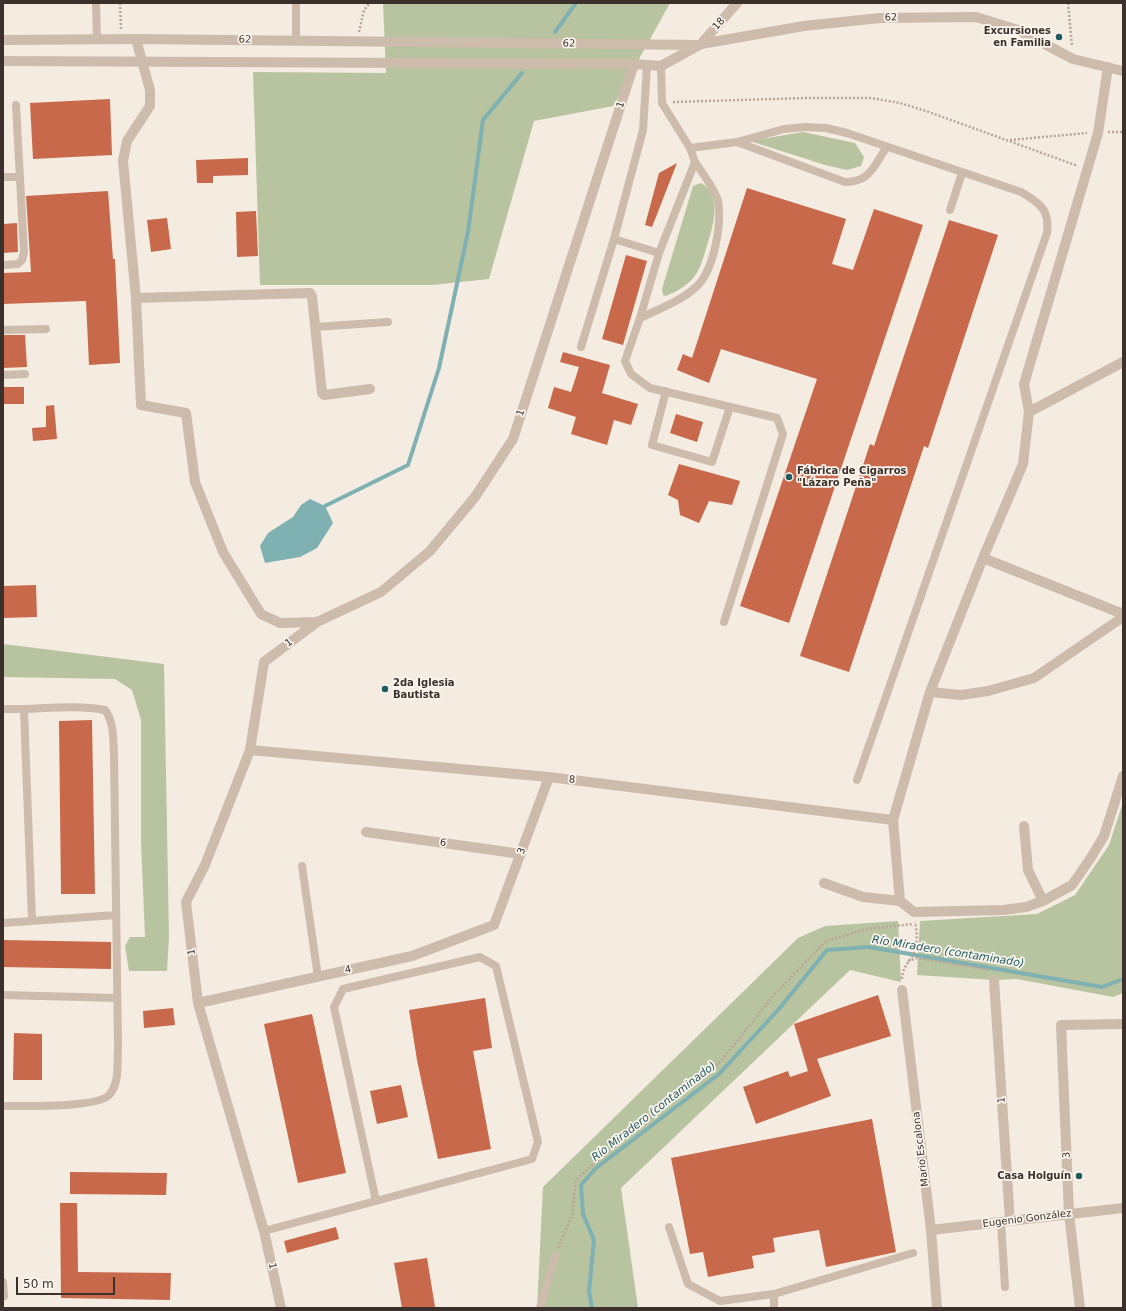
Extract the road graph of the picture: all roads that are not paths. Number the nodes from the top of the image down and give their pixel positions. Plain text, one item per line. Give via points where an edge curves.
1 (96, 3) edge
2 (296, 3) edge
3 (738, 3) edge
4 (97, 39) junction
5 (136, 39) junction
6 (3, 40) edge
7 (296, 41) junction
8 (701, 44) junction
9 (3, 61) edge
10 (143, 61) junction
11 (634, 64) junction
12 (647, 65) junction
13 (661, 66) junction
14 (1108, 67) junction
15 (1123, 71) edge
16 (16, 105) dead end
17 (737, 142) junction
18 (690, 148) junction
19 (886, 148) junction
20 (695, 162) junction
21 (962, 173) junction
22 (3, 177) edge
23 (20, 177) junction
24 (950, 210) dead end
25 (614, 239) junction
26 (659, 253) junction
27 (3, 265) edge
28 (136, 298) junction
29 (640, 318) junction
30 (388, 322) dead end
31 (315, 327) junction
32 (46, 329) dead end
33 (3, 330) edge
34 (581, 347) dead end
35 (1123, 362) edge
36 (25, 374) dead end
37 (3, 375) edge
38 (370, 389) dead end
39 (666, 391) junction
40 (730, 407) junction
41 (1029, 412) junction
42 (983, 558) junction
43 (1123, 616) edge
44 (317, 622) junction
45 (724, 622) dead end
46 (930, 692) junction
47 (3, 709) edge
48 (24, 710) junction
49 (250, 750) junction
50 (1123, 776) edge
51 (549, 777) junction
52 (856, 780) dead end
53 (893, 820) junction
54 (1024, 826) dead end
55 (366, 832) dead end
56 (521, 854) junction
57 (302, 866) dead end
58 (824, 883) dead end
59 (900, 901) junction
60 (1043, 901) junction
61 (116, 915) junction
62 (32, 920) junction
63 (3, 923) edge
64 (494, 925) joint
65 (318, 977) junction
66 (994, 980) road end
67 (902, 990) road end
68 (3, 995) edge
69 (117, 998) junction
70 (198, 1003) junction
71 (1123, 1024) edge
72 (3, 1106) edge
73 (376, 1202) junction
74 (1123, 1208) edge
75 (1069, 1214) junction
76 (1005, 1221) junction
77 (669, 1227) dead end
78 (931, 1230) junction
79 (264, 1231) junction
80 (912, 1253) dead end
81 (555, 1256) road end
82 (3, 1282) edge
83 (1006, 1287) dead end
84 (774, 1294) junction
85 (4, 1296) edge
86 (281, 1308) edge
87 (540, 1308) edge
88 (774, 1308) edge
89 (937, 1308) edge
90 (1080, 1308) edge

1 - 4 lane
2 - 7 lane
3 - 8 street, 18
4 - 5 street, 62
4 - 6 street, 62
5 - 7 street, 62
5 - 10 street
7 - 8 street, 62
8 - 13 street
8 - 14 street, 62 via 804,26 880,18 976,17 1018,30 1073,59
9 - 10 street, 62
10 - 11 street, 62
10 - 28 street via 150,90 150,106 127,141 123,161
11 - 12 street, 62
11 - 44 street, 1 via 512,439 475,496 430,551 381,592
12 - 13 street, 62
12 - 25 lane via 642,130
13 - 18 lane via 662,103
14 - 15 street, 62
14 - 41 street via 1098,132 1024,384
16 - 23 lane
17 - 18 lane
17 - 19 lane via 784,129 805,127 847,133
17 - 19 lane via 845,182 866,177
18 - 20 lane
19 - 21 lane
20 - 26 lane
20 - 29 lane via 718,200 719,228 713,259 697,287
21 - 24 lane
21 - 52 lane via 1021,192 1033,199 1041,205 1046,214 1047,233
22 - 23 lane
23 - 27 lane via 24,252 18,264
25 - 26 lane
25 - 34 lane
26 - 29 lane
28 - 31 street via 304,292 312,296
28 - 44 street via 141,405 186,413 195,482 223,552 261,614 280,623
29 - 39 lane via 625,361 631,374 650,388
30 - 31 lane
31 - 38 street via 322,393 324,395
32 - 33 lane
35 - 41 street
36 - 37 lane
39 - 40 lane
39 - 40 lane via 652,445 712,462
40 - 45 lane via 777,418 784,434
41 - 42 street via 1023,464
42 - 43 street
42 - 46 street
43 - 46 street via 1034,678 988,692 961,695
44 - 49 street, 1 via 264,662
46 - 53 street
47 - 48 lane
48 - 61 lane via 82,706 105,710 109,716 113,728 114,753
48 - 62 lane
49 - 51 street, 8
49 - 70 street, 1 via 205,865 186,902
50 - 60 street via 1104,836 1090,859 1072,885
51 - 53 street, 8
51 - 56 street, 3
53 - 59 street
54 - 60 street via 1028,870
55 - 56 street, 6
56 - 64 street, 3
57 - 65 lane
58 - 59 street via 863,897
59 - 60 street via 914,912 1004,910
61 - 62 lane
61 - 69 lane
62 - 63 lane
64 - 65 street, 4 via 412,956
65 - 70 street, 4
66 - 76 street, 1
67 - 78 street, Mario Escalona
68 - 69 lane
69 - 72 lane via 117,1074 110,1095 102,1100 87,1103
70 - 79 street, 1
71 - 75 street, 3 via 1061,1025
73 - 73 lane via 532,1159 538,1142 496,966 480,957 343,989 334,1007
73 - 79 lane
74 - 75 street, Eugenio González
75 - 76 street, Eugenio González
75 - 90 street, 3
76 - 78 street, Eugenio González
76 - 83 lane, 1
77 - 84 lane via 688,1284 720,1301
78 - 89 street, Mario Escalona
79 - 86 street, 1
80 - 84 lane
81 - 87 lane
82 - 85 lane
84 - 88 lane

